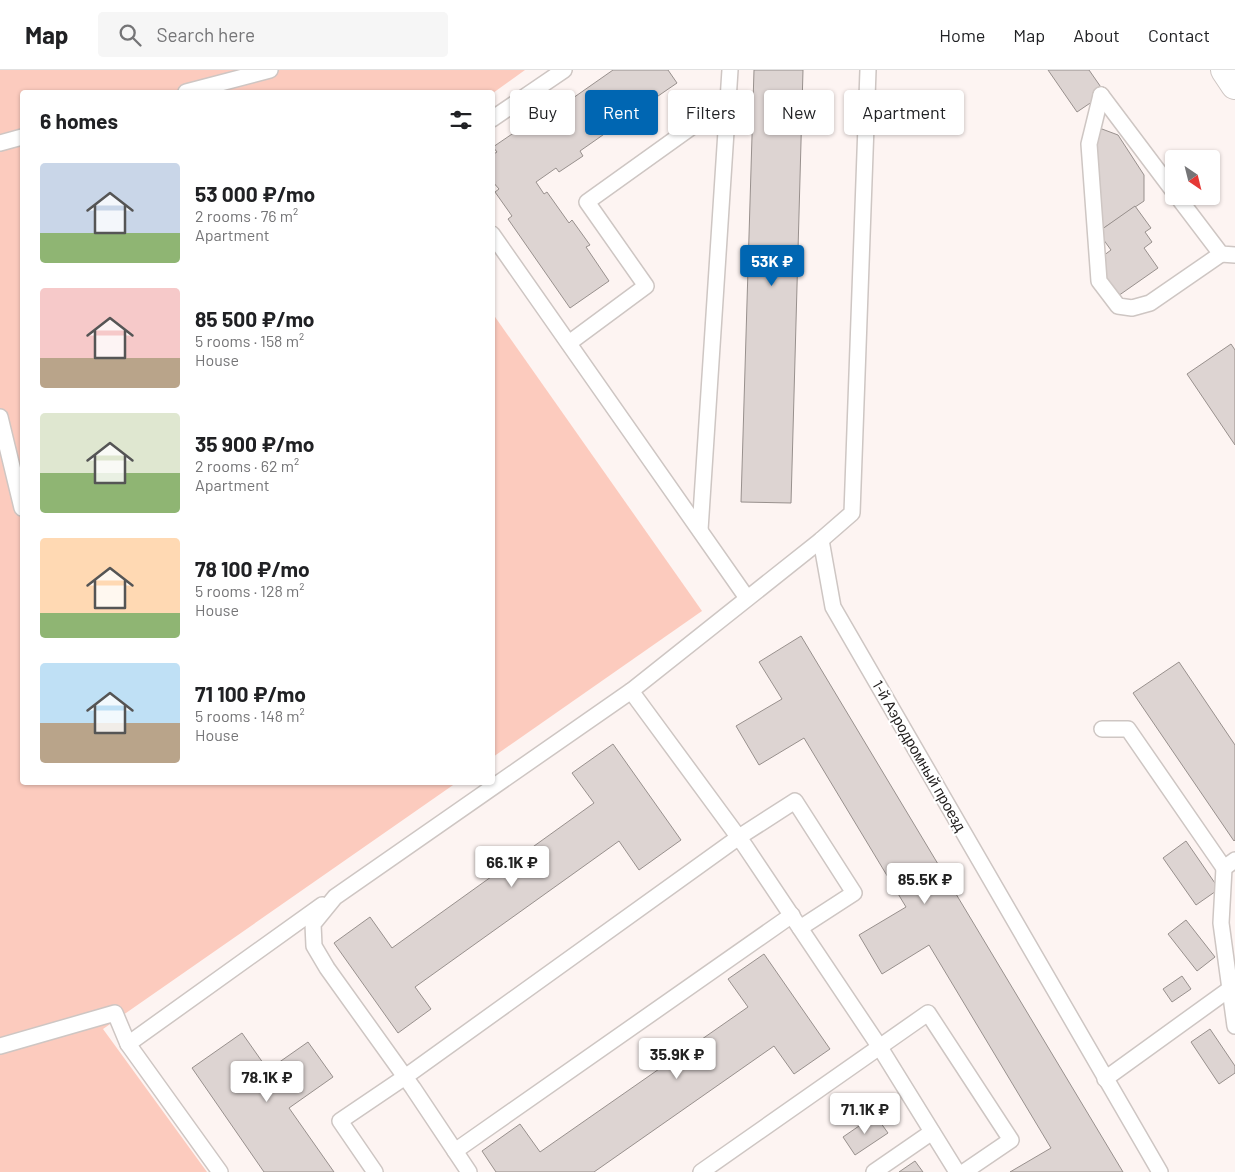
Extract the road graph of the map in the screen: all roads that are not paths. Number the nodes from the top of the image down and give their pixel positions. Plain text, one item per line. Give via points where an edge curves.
1 (270, 70) edge
2 (564, 70) edge
3 (730, 70) edge
4 (868, 70) edge
5 (1225, 70) edge
6 (1235, 85) edge
7 (194, 90) edge
8 (729, 90) edge
9 (495, 117) edge
10 (681, 135) edge
11 (726, 135) edge
12 (20, 138) edge
13 (0, 143) edge
14 (1165, 180) edge
15 (1185, 205) edge
16 (495, 238) edge
17 (1228, 254) edge
18 (569, 343) junction
19 (0, 417) edge
20 (20, 500) edge
21 (700, 530) junction
22 (821, 540) junction
23 (747, 598) junction
24 (631, 691) junction
25 (1102, 729) dead end
26 (739, 837) junction
27 (1230, 864) edge
28 (334, 897) junction
29 (796, 922) junction
30 (1231, 988) junction
31 (1235, 1026) edge
32 (128, 1044) junction
33 (0, 1046) edge
34 (879, 1046) junction
35 (405, 1077) junction
36 (1106, 1078) junction
37 (932, 1132) junction
38 (456, 1151) junction
39 (220, 1172) edge
40 (375, 1172) edge
41 (470, 1172) edge
42 (701, 1172) edge
43 (874, 1172) edge
44 (958, 1172) edge
45 (964, 1172) edge
46 (1160, 1172) edge

1 - 7 lane
2 - 9 lane
3 - 8 lane
4 - 22 lane via 852,513
5 - 6 main road
10 - 18 lane via 587,202 646,286
11 - 21 lane
12 - 13 lane
14 - 17 lane via 1101,96 1089,144 1098,281 1118,306 1132,308 1150,303
15 - 17 lane
16 - 18 lane
18 - 21 lane
19 - 20 lane
21 - 23 lane
22 - 23 lane
22 - 36 lane, 1-й Аэродромный проезд via 832,607
23 - 24 lane
24 - 26 lane
24 - 28 lane
25 - 27 lane via 1128,729
26 - 29 lane
26 - 29 lane via 795,801 854,893
26 - 35 lane
27 - 30 lane via 1221,923
28 - 32 lane
28 - 35 lane via 313,924 314,946
29 - 34 lane
29 - 38 lane
30 - 31 lane
30 - 36 lane
32 - 33 lane via 115,1014
32 - 39 lane
34 - 37 lane
34 - 42 lane
34 - 45 lane via 928,1012 1011,1140
35 - 38 lane
35 - 40 lane via 340,1121
36 - 46 lane, 1-й Аэродромный проезд
37 - 43 lane
37 - 44 lane
38 - 41 lane

